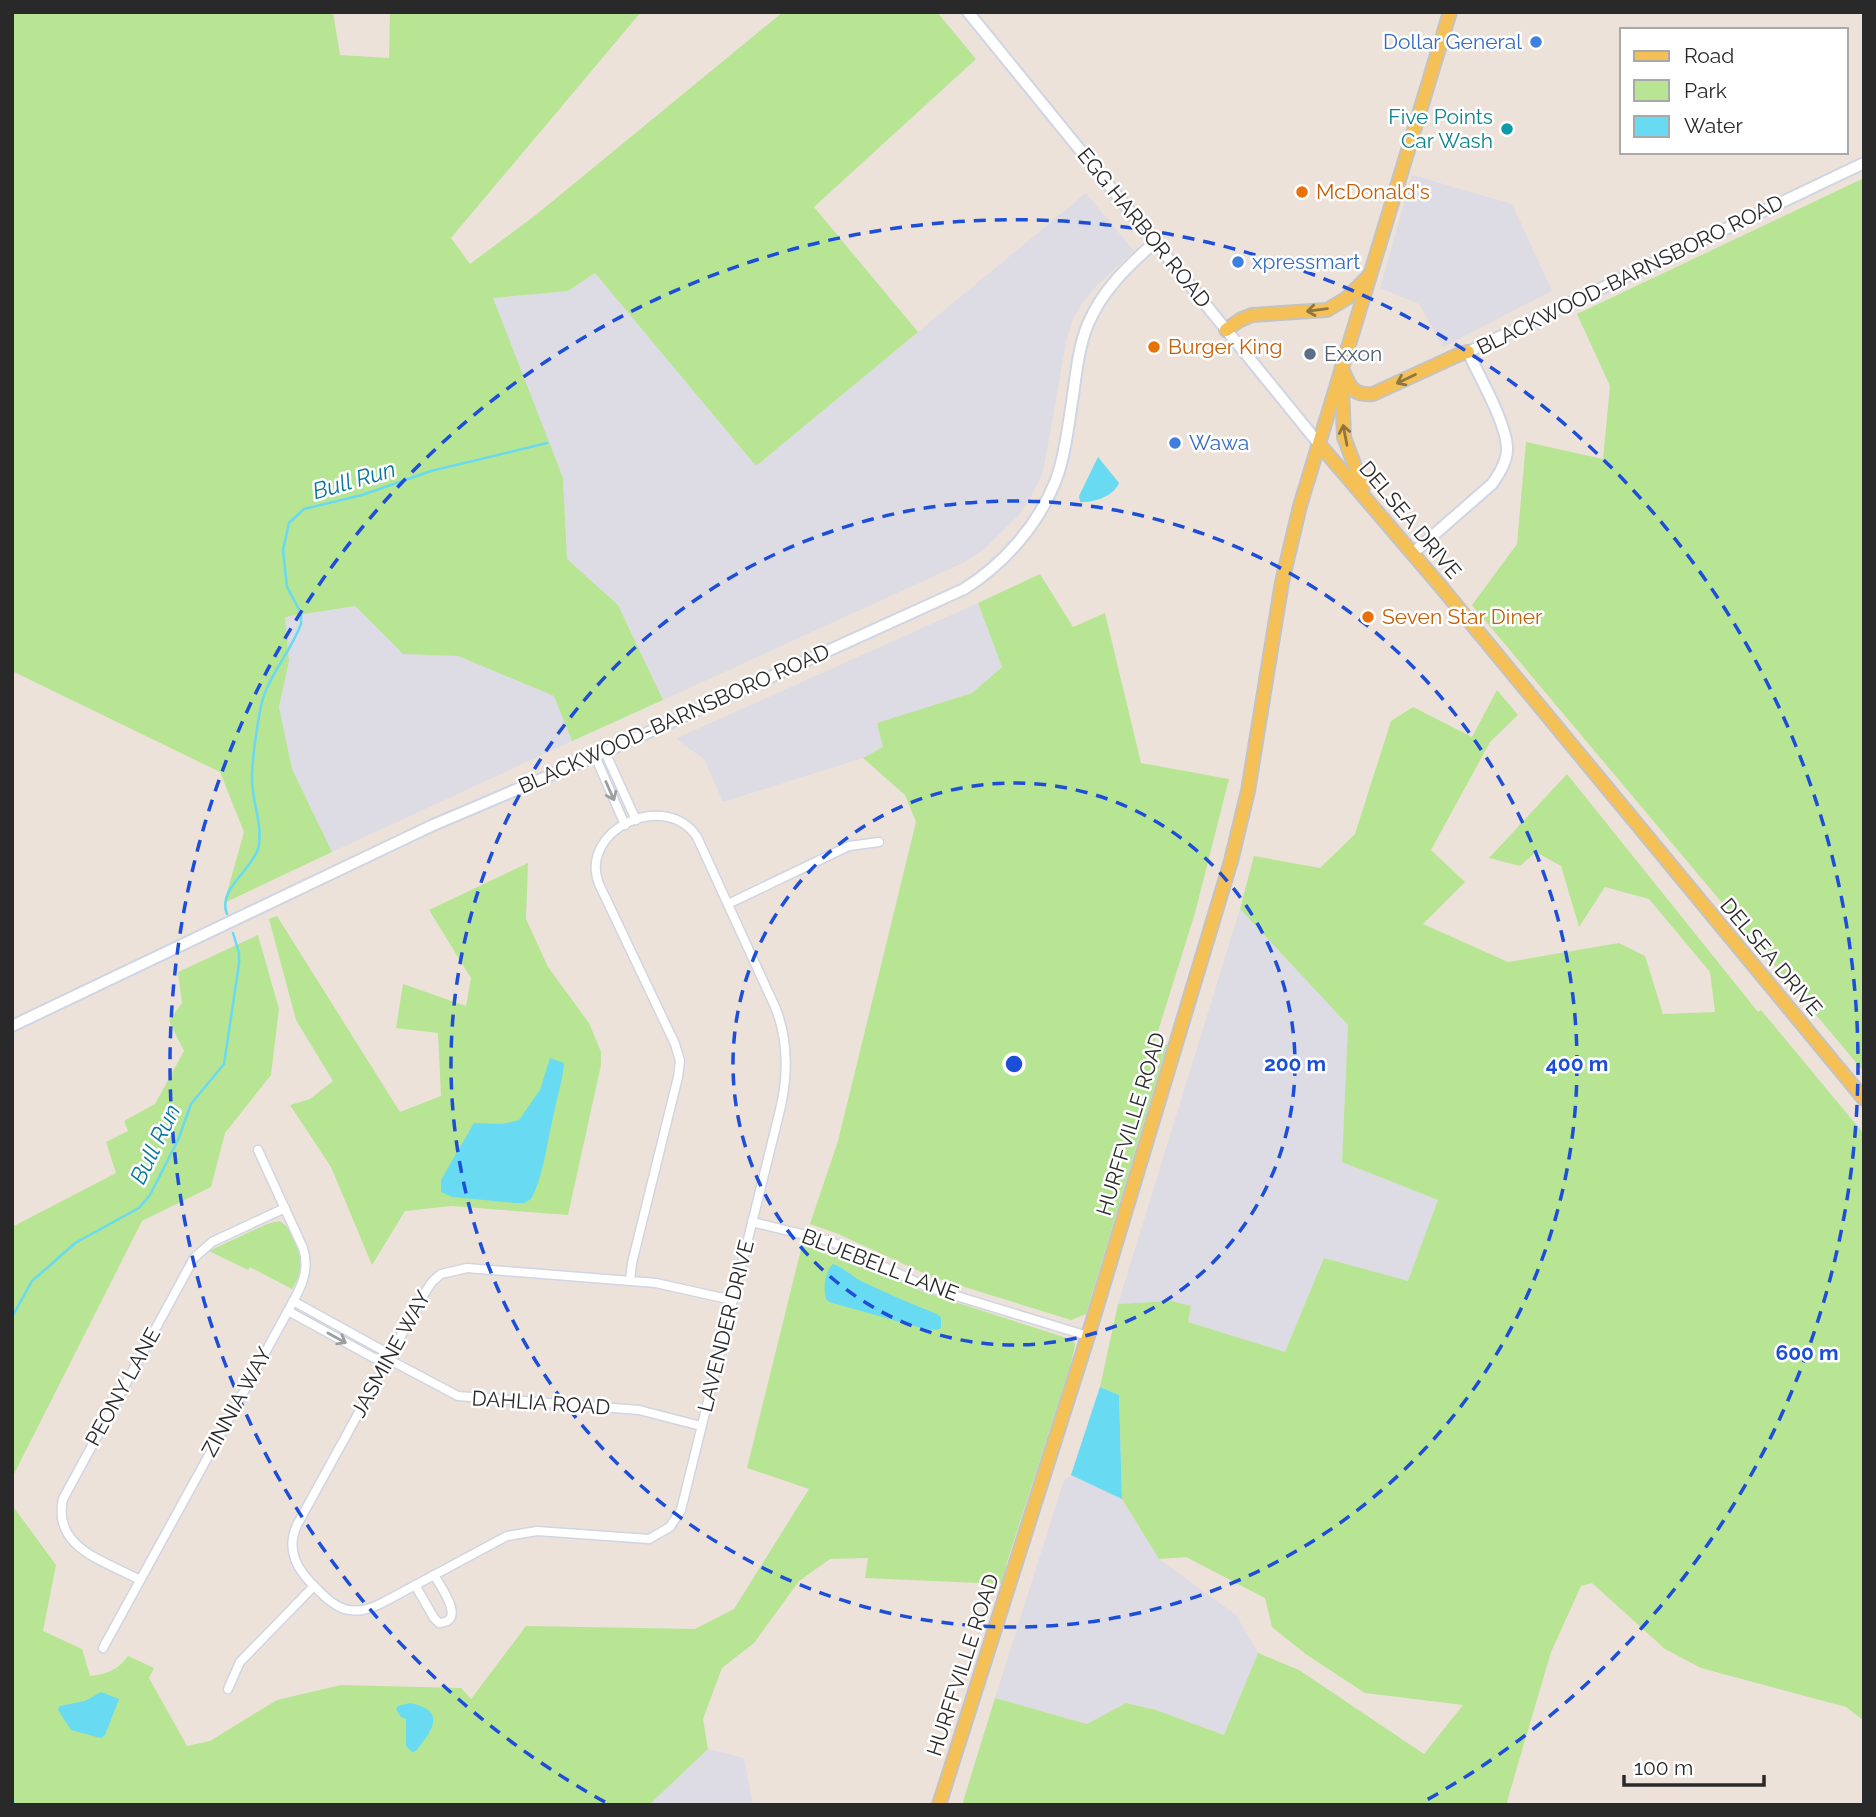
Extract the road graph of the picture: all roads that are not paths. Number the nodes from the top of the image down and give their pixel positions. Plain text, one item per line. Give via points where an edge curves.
1 (968, 12) edge
2 (1450, 12) edge
3 (1864, 163) edge
4 (1155, 242) junction
5 (1372, 273) junction
6 (1226, 330) junction
7 (1468, 352) junction
8 (1342, 369) junction
9 (1320, 444) junction
10 (1367, 498) junction
11 (1413, 553) junction
12 (600, 754) junction
13 (636, 820) junction
14 (625, 825) junction
15 (879, 842) dead end
16 (728, 904) junction
17 (12, 1026) edge
18 (1864, 1099) edge
19 (258, 1150) dead end
20 (285, 1208) junction
21 (752, 1222) junction
22 (630, 1281) junction
23 (732, 1300) junction
24 (293, 1301) junction
25 (288, 1311) junction
26 (1088, 1336) junction
27 (388, 1359) junction
28 (701, 1426) junction
29 (434, 1575) junction
30 (140, 1580) junction
31 (314, 1586) junction
32 (415, 1586) junction
33 (103, 1648) dead end
34 (228, 1689) dead end
35 (939, 1805) edge

1 - 4 main road, EGG HARBOR ROAD
2 - 5 main road
3 - 7 main road, BLACKWOOD-BARNSBORO ROAD
4 - 6 main road, EGG HARBOR ROAD
4 - 12 main road, BLACKWOOD-BARNSBORO ROAD via 1117,276 1087,326 1056,478 1025,534 1001,561 964,589
5 -> 6 main road via 1327,310 1252,315
5 - 8 main road
6 - 9 main road, EGG HARBOR ROAD
7 -> 8 main road via 1373,394 1356,392
7 - 11 main road, BLACKWOOD-BARNSBORO ROAD via 1503,429 1507,450 1502,470
8 - 9 main road
10 -> 8 main road via 1344,437
9 - 10 main road, DELSEA DRIVE
9 - 26 main road, HURFFVILLE ROAD via 1284,573 1248,791 1231,861
10 - 11 main road, DELSEA DRIVE
11 - 18 main road, DELSEA DRIVE
12 - 13 street
12 -> 14 street
12 - 17 main road, BLACKWOOD-BARNSBORO ROAD via 431,826
13 - 14 street, LAVENDER DRIVE
13 - 16 street, LAVENDER DRIVE via 659,815 685,823
14 - 22 street, LAVENDER DRIVE via 603,843 596,874 680,1061
15 - 16 street via 849,846
16 - 21 street, LAVENDER DRIVE via 776,1009 786,1051 784,1090
19 - 20 street, ZINNIA WAY
20 - 24 street, ZINNIA WAY via 306,1263
20 - 30 street, PEONY LANE via 212,1242 197,1254 63,1499 61,1520 73,1543
21 - 23 street, LAVENDER DRIVE
21 - 26 street, BLUEBELL LANE via 830,1241 924,1285
22 - 23 street, JASMINE WAY via 668,1284
22 - 27 street, JASMINE WAY via 452,1270 428,1287
23 - 28 street, LAVENDER DRIVE
24 - 25 street, ZINNIA WAY
24 - 27 street, DAHLIA ROAD via 382,1350
25 -> 27 street, DAHLIA ROAD via 374,1358
25 - 30 street, ZINNIA WAY
26 - 35 main road, HURFFVILLE ROAD
27 - 28 street, DAHLIA ROAD via 458,1396 645,1411
27 - 31 street, JASMINE WAY via 293,1534 296,1565
28 - 29 street, LAVENDER DRIVE via 680,1513 660,1535 636,1539 523,1532 496,1541
29 - 32 street, LAVENDER DRIVE
29 - 32 street via 453,1610 447,1622 434,1618
30 - 33 street, ZINNIA WAY
31 - 32 street, LAVENDER DRIVE via 332,1603 356,1610
31 - 34 street via 240,1662

